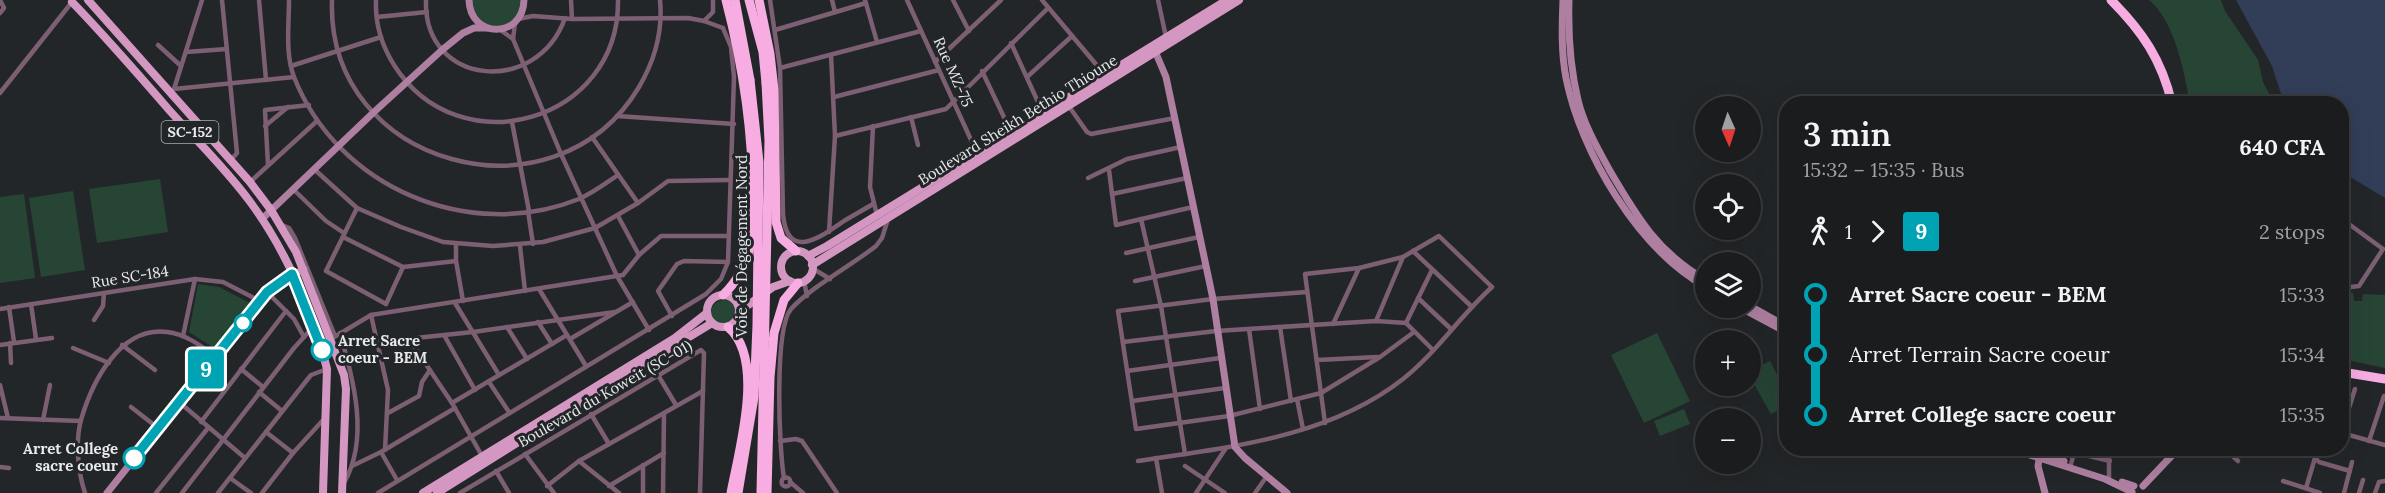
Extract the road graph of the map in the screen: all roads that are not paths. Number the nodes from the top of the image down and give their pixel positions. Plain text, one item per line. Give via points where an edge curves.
1 (0, 0) edge
2 (88, 0) edge
3 (202, 0) edge
4 (222, 0) edge
5 (259, 0) edge
6 (289, 0) edge
7 (332, 0) edge
8 (376, 0) edge
9 (426, 0) edge
10 (470, 0) edge
11 (572, 0) edge
12 (618, 0) edge
13 (660, 0) edge
14 (713, 0) edge
15 (726, 0) edge
16 (735, 0) edge
17 (751, 0) edge
18 (759, 0) edge
19 (770, 0) edge
20 (832, 0) edge
21 (907, 0) edge
22 (953, 0) edge
23 (1001, 0) edge
24 (1041, 0) edge
25 (1158, 0) edge
26 (1227, 0) edge
27 (1239, 0) edge
28 (1563, 0) edge
29 (1569, 0) edge
30 (2111, 0) edge
31 (2119, 0) edge
32 (72, 1) edge
33 (866, 2) edge
34 (1216, 3) edge
35 (524, 4) edge
36 (1048, 8) junction
37 (427, 12) junction
38 (835, 12) junction
39 (0, 13) edge
40 (472, 13) junction
41 (533, 16) junction
42 (377, 17) junction
43 (565, 18) junction
44 (661, 18) junction
45 (572, 19) junction
46 (617, 19) junction
47 (516, 21) junction
48 (704, 21) junction
49 (487, 28) junction
50 (723, 28) junction
51 (499, 29) junction
52 (775, 30) junction
53 (921, 31) junction
54 (969, 31) junction
55 (464, 33) junction
56 (1072, 36) junction
57 (381, 37) junction
58 (1166, 37) junction
59 (736, 38) junction
60 (513, 39) junction
61 (877, 42) junction
62 (1011, 43) junction
63 (158, 45) dead end
64 (227, 49) junction
65 (442, 50) junction
66 (1155, 51) junction
67 (186, 52) junction
68 (339, 52) junction
69 (831, 55) junction
70 (935, 62) junction
71 (524, 65) junction
72 (181, 66) junction
73 (291, 66) junction
74 (780, 68) junction
75 (939, 70) junction
76 (982, 72) junction
77 (1105, 75) junction
78 (294, 77) junction
79 (1027, 77) junction
80 (266, 80) junction
81 (407, 82) junction
82 (230, 83) junction
83 (173, 91) junction
84 (0, 93) edge
85 (2170, 96) edge
86 (2176, 96) edge
87 (834, 97) junction
88 (953, 103) junction
89 (309, 105) junction
90 (1068, 105) junction
91 (288, 107) junction
92 (374, 112) junction
93 (544, 113) junction
94 (1043, 113) junction
95 (617, 116) junction
96 (911, 117) junction
97 (1175, 118) junction
98 (317, 121) junction
99 (512, 122) junction
100 (734, 124) junction
101 (873, 126) junction
102 (265, 127) junction
103 (1011, 132) junction
104 (835, 136) junction
105 (592, 137) junction
106 (918, 145) dead end
107 (338, 147) junction
108 (1180, 147) junction
109 (977, 153) junction
110 (561, 154) junction
111 (231, 160) junction
112 (268, 165) junction
113 (519, 166) junction
114 (314, 169) junction
115 (1109, 170) junction
116 (618, 175) junction
117 (1088, 178) dead end
118 (1187, 178) junction
119 (730, 180) junction
120 (250, 182) junction
121 (294, 189) junction
122 (1112, 194) junction
123 (581, 198) junction
124 (638, 203) junction
125 (873, 204) junction
126 (1192, 207) junction
127 (357, 208) junction
128 (271, 210) junction
129 (529, 211) junction
130 (877, 215) junction
131 (889, 215) junction
132 (618, 216) junction
133 (262, 219) junction
134 (1141, 219) junction
135 (280, 224) junction
136 (2349, 224) edge
137 (595, 228) junction
138 (829, 232) junction
139 (344, 235) junction
140 (729, 236) junction
141 (1199, 237) junction
142 (456, 244) junction
143 (533, 244) junction
144 (520, 246) junction
145 (1148, 248) junction
146 (796, 251) junction
147 (1413, 251) junction
148 (1126, 253) dead end
149 (639, 255) junction
150 (808, 256) junction
151 (1403, 257) junction
152 (456, 261) junction
153 (728, 262) junction
154 (812, 266) junction
155 (1206, 266) junction
156 (403, 267) junction
157 (1359, 268) junction
158 (304, 269) junction
159 (1432, 270) junction
160 (781, 271) junction
161 (1695, 273) edge
162 (292, 274) junction
163 (617, 276) junction
164 (1154, 277) junction
165 (195, 279) junction
166 (830, 279) junction
167 (1695, 280) edge
168 (1135, 281) dead end
169 (797, 282) junction
170 (2349, 287) edge
171 (539, 289) junction
172 (525, 291) junction
173 (267, 292) junction
174 (1307, 292) junction
175 (104, 293) junction
176 (723, 295) junction
177 (807, 296) junction
178 (1418, 298) junction
179 (1213, 299) junction
180 (735, 300) junction
181 (260, 301) junction
182 (464, 301) junction
183 (633, 302) junction
184 (455, 303) junction
185 (31, 304) junction
186 (386, 304) junction
187 (1161, 306) junction
188 (1470, 306) junction
189 (9, 307) junction
190 (0, 309) edge
191 (286, 311) junction
192 (740, 311) junction
193 (387, 312) junction
194 (615, 312) junction
195 (1761, 312) edge
196 (707, 313) junction
197 (371, 315) junction
198 (584, 315) junction
199 (672, 316) junction
200 (1760, 318) edge
201 (557, 319) junction
202 (94, 321) dead end
203 (1376, 321) junction
204 (538, 322) junction
205 (1779, 322) edge
206 (712, 323) junction
207 (1406, 323) junction
208 (1333, 324) junction
209 (1312, 325) junction
210 (313, 327) junction
211 (507, 327) junction
212 (591, 327) junction
213 (728, 327) junction
214 (1280, 327) junction
215 (1779, 328) edge
216 (1249, 329) junction
217 (1451, 329) junction
218 (649, 330) junction
219 (1216, 331) junction
220 (473, 332) junction
221 (1414, 332) junction
222 (444, 335) junction
223 (183, 336) junction
224 (336, 336) junction
225 (304, 337) junction
226 (568, 337) junction
227 (1166, 337) junction
228 (52, 338) dead end
229 (36, 339) junction
230 (409, 339) junction
231 (12, 342) junction
232 (377, 342) junction
233 (1123, 342) junction
234 (552, 344) junction
235 (0, 345) edge
236 (122, 345) junction
237 (73, 348) dead end
238 (1432, 350) junction
239 (216, 357) junction
240 (1380, 357) junction
241 (1220, 358) junction
242 (527, 359) junction
243 (1317, 360) junction
244 (11, 363) dead end
245 (109, 363) junction
246 (1171, 365) junction
247 (586, 366) junction
248 (2349, 367) edge
249 (241, 369) junction
250 (327, 369) junction
251 (155, 370) dead end
252 (430, 370) junction
253 (1127, 371) junction
254 (2349, 373) edge
255 (2385, 374) edge
256 (499, 375) junction
257 (658, 375) junction
258 (2385, 379) edge
259 (489, 382) junction
260 (0, 385) edge
261 (50, 385) dead end
262 (1225, 388) junction
263 (2355, 389) dead end
264 (261, 390) junction
265 (476, 390) junction
266 (703, 391) junction
267 (1321, 393) junction
268 (1175, 395) junction
269 (2384, 396) edge
270 (1297, 399) junction
271 (1132, 400) junction
272 (1291, 401) junction
273 (179, 402) junction
274 (676, 405) junction
275 (453, 406) junction
276 (131, 407) dead end
277 (1260, 408) junction
278 (2349, 408) edge
279 (282, 411) junction
280 (509, 412) junction
281 (664, 412) junction
282 (388, 413) junction
283 (591, 414) junction
284 (1229, 416) junction
285 (326, 417) junction
286 (0, 418) edge
287 (8, 418) junction
288 (43, 420) junction
289 (81, 422) junction
290 (201, 422) junction
291 (1180, 423) junction
292 (1325, 423) junction
293 (158, 428) junction
294 (208, 428) junction
295 (1304, 429) junction
296 (266, 432) junction
297 (2349, 434) edge
298 (471, 435) junction
299 (222, 440) junction
300 (780, 441) junction
301 (2368, 441) junction
302 (609, 444) junction
303 (2385, 445) edge
304 (1235, 447) junction
305 (1226, 448) junction
306 (383, 451) junction
307 (293, 453) junction
308 (663, 453) junction
309 (525, 454) junction
310 (1185, 454) junction
311 (2043, 456) edge
312 (2049, 456) edge
313 (2049, 456) edge
314 (2062, 456) edge
315 (2073, 456) edge
316 (2088, 456) edge
317 (2110, 456) edge
318 (2172, 456) edge
319 (2233, 456) edge
320 (482, 457) junction
321 (246, 458) junction
322 (1156, 458) junction
323 (2314, 458) joint
324 (1138, 460) dead end
325 (2060, 460) junction
326 (2110, 461) junction
327 (2238, 461) dead end
328 (579, 462) junction
329 (2352, 462) dead end
330 (2071, 464) junction
331 (643, 465) junction
332 (0, 466) edge
333 (352, 466) junction
334 (1185, 466) dead end
335 (9, 468) dead end
336 (496, 471) junction
337 (2350, 471) junction
338 (1267, 476) junction
339 (2109, 477) junction
340 (230, 478) junction
341 (1204, 479) junction
342 (397, 480) junction
343 (2363, 480) dead end
344 (2283, 481) dead end
345 (2385, 481) edge
346 (786, 484) junction
347 (547, 486) junction
348 (609, 486) junction
349 (2306, 488) junction
350 (342, 489) edge
351 (2137, 490) edge
352 (185, 492) edge
353 (85, 493) edge
354 (106, 493) edge
355 (156, 493) edge
356 (218, 493) edge
357 (251, 493) edge
358 (262, 493) edge
359 (323, 493) edge
360 (378, 493) edge
361 (423, 493) edge
362 (436, 493) edge
363 (460, 493) edge
364 (509, 493) edge
365 (553, 493) edge
366 (619, 493) edge
367 (643, 493) edge
368 (663, 493) edge
369 (700, 493) edge
370 (731, 493) edge
371 (738, 493) edge
372 (764, 493) edge
373 (787, 493) edge
374 (803, 493) edge
375 (837, 493) edge
376 (1162, 493) edge
377 (1196, 493) edge
378 (1225, 493) edge
379 (1255, 493) edge
380 (1287, 493) edge
381 (2045, 493) edge
382 (2320, 493) edge
383 (2344, 493) edge
384 (2359, 493) edge
385 (2376, 493) edge

1 - 39 street via 4,8
2 - 83 main road
3 - 67 street
4 - 64 street
5 - 80 street
6 - 73 street
7 - 68 street
8 - 42 street
9 - 37 street
10 - 40 street
11 - 45 street
12 - 46 street
13 - 44 street
14 - 48 street via 713,12
15 - 59 highway
16 - 371 highway, Voie de Dégagement Nord, bridge via 750,80 759,162 754,397
17 - 372 highway, Voie de Dégagement Nord, bridge via 763,52 769,141
18 - 146 highway via 774,90 776,222 781,238
19 - 52 street
20 - 38 street
21 - 53 street, Rue MZ-75
22 - 54 street
23 - 54 street
24 - 36 street
25 - 58 street
26 - 34 main road, Boulevard Sheikh Bethio Thioune
27 - 66 main road, Boulevard Sheikh Bethio Thioune
28 - 167 street via 1565,76 1588,147 1642,234 1674,266
29 - 161 street via 1573,76 1579,105 1592,136 1643,227 1676,260
30 - 85 highway via 2135,24 2151,48
31 - 86 highway via 2136,17 2162,56
32 - 84 street
32 - 133 main road, SC-152 via 227,174
33 - 38 street
33 - 61 street
34 - 58 main road, Boulevard Sheikh Bethio Thioune
35 - 41 street
35 - 47 street
36 - 56 street
36 - 62 street
37 - 42 street
37 - 65 street via 433,36
38 - 52 street
40 - 49 street
40 - 55 street
41 - 43 street
41 - 47 street
42 - 57 street
43 - 45 street
43 - 71 street via 550,46
44 - 46 street
44 - 48 street
44 - 95 street via 650,66
45 - 46 street
46 - 93 street via 608,51 590,80
47 - 51 street
47 - 60 street
48 - 50 street
49 - 51 street
49 - 55 street
50 - 59 street
50 - 100 street via 731,47
51 - 60 street
52 - 74 street
53 - 61 street
53 - 70 street, Rue MZ-75
54 - 70 street
55 - 65 street
56 - 77 street
56 - 79 street
57 - 68 street
57 - 81 street via 391,61
58 - 77 main road, Boulevard Sheikh Bethio Thioune
59 - 176 highway via 751,147 752,232 740,271
60 - 71 street
61 - 69 street
62 - 76 street
62 - 79 street
63 - 72 street
64 - 67 street
64 - 82 street
65 - 71 street via 467,66 486,71
65 - 81 street
66 - 90 main road, Boulevard Sheikh Bethio Thioune
66 - 97 street via 1166,77
67 - 72 street
68 - 73 street
68 - 92 street via 357,90
69 - 74 street
69 - 87 street
70 - 75 street, Rue MZ-75
71 - 93 street
72 - 83 street
73 - 78 street
74 - 138 street via 786,231 801,242 814,241
75 - 87 street
75 - 88 street, Rue MZ-75
76 - 88 street
76 - 103 street
77 - 94 main road, Boulevard Sheikh Bethio Thioune
78 - 80 street
78 - 89 street
79 - 94 street
80 - 82 street
81 - 92 street
81 - 99 street via 432,104 462,118
82 - 83 street
82 - 111 street via 237,153
83 - 111 main road
87 - 104 street
88 - 96 street via 946,109
88 - 109 street, Rue MZ-75
89 - 91 street
89 - 98 street
90 - 97 street via 1092,134
90 - 131 main road, Boulevard Sheikh Bethio Thioune
91 - 102 street
91 - 102 street via 265,110
92 - 107 street
92 - 113 street via 414,145 445,159 479,166
93 - 99 street
93 - 110 street
94 - 103 main road, Boulevard Sheikh Bethio Thioune
95 - 100 street
95 - 105 street
96 - 101 street
96 - 106 street
97 - 108 street
98 - 107 street
98 - 112 street
99 - 113 street
100 - 119 street
101 - 104 street
101 - 125 street
102 - 112 street
103 - 109 main road, Boulevard Sheikh Bethio Thioune
104 - 138 street
105 - 110 street
105 - 116 street
107 - 114 street
107 - 129 street via 369,173 423,201 471,213
108 - 115 street via 1127,159
108 - 118 street
109 - 130 main road, Boulevard Sheikh Bethio Thioune
110 - 113 street
110 - 123 street
111 - 120 main road
112 - 120 street
113 - 129 street
114 - 121 street
114 - 127 street
115 - 117 street
115 - 122 street
116 - 123 street
116 - 124 street
118 - 122 street
118 - 126 street
119 - 124 street via 668,181
119 - 140 street
120 - 128 main road
121 - 128 street
121 - 139 street
122 - 134 street via 1116,225
123 - 129 street
123 - 137 street
124 - 132 street
125 - 130 street
125 - 138 street
126 - 134 street
126 - 141 street
127 - 139 street
127 - 142 street via 418,235
128 - 133 street
128 - 135 main road
129 - 143 street
130 - 150 main road, Boulevard Sheikh Bethio Thioune
131 - 154 main road, Boulevard Sheikh Bethio Thioune
131 - 166 street via 882,238
132 - 137 street
132 - 149 street
133 - 162 main road, SC-152
134 - 145 street
135 - 158 main road
135 - 224 street via 289,228 295,238
136 - 170 street via 2384,249 2359,286
137 - 143 street
137 - 163 street
139 - 156 street
139 - 186 street via 326,271
140 - 149 street via 662,236
140 - 153 street
141 - 145 street
141 - 155 street
142 - 144 street
142 - 152 street
143 - 144 street
144 - 172 street
145 - 148 street
145 - 164 street
146 - 150 main road
146 - 160 main road via 785,256
147 - 151 street
147 - 159 street
147 - 188 street via 1439,236 1455,251 1492,287
149 - 163 street via 627,271
150 - 154 main road
151 - 157 street
151 - 203 street
152 - 156 street
152 - 182 street
153 - 199 street via 725,274 712,290
153 - 199 street via 677,264 658,291
154 - 166 street
154 - 169 main road via 810,276
155 - 164 street
155 - 179 street
156 - 186 street
157 - 174 street via 1305,274
157 - 208 street
158 - 162 street
158 - 224 main road
159 - 178 street
159 - 188 street
160 - 169 main road
160 - 180 main road via 771,284 752,297
162 - 173 street
162 - 210 main road, SC-152
163 - 171 street
163 - 183 street
164 - 168 street
164 - 187 street
165 - 175 street, Rue SC-184
165 - 181 street, Rue SC-184 via 223,282
165 - 223 street
166 - 177 street
169 - 177 street
169 - 192 main road via 772,287
169 - 372 highway via 784,300 774,333
171 - 172 street
171 - 201 street
172 - 182 street
173 - 181 street
173 - 191 street
174 - 179 street
174 - 209 street
175 - 185 street, Rue SC-184
175 - 202 street via 104,306
176 - 180 main road
176 - 196 main road via 711,300
177 - 300 street via 790,310 784,329
178 - 207 street
178 - 217 street
179 - 187 street
179 - 219 street
180 - 192 main road
181 - 239 street
182 - 184 street
183 - 194 street
183 - 218 street
184 - 193 street
184 - 220 street
185 - 189 street, Rue SC-184
185 - 229 street
186 - 193 street
187 - 227 street
187 - 233 street via 1118,311
188 - 217 street
189 - 190 street, Rue SC-184
189 - 231 street
191 - 225 street
191 - 249 street
192 - 213 main road via 738,319
193 - 197 street
194 - 198 street
194 - 212 street
195 - 205 street
196 - 206 main road
196 - 320 main road via 675,338
197 - 224 street
197 - 232 street
198 - 201 street
198 - 212 street
199 - 218 street
200 - 215 street
201 - 204 street
201 - 226 street
203 - 207 street
203 - 208 street
204 - 211 street
204 - 234 street
206 - 213 main road
206 - 362 main road
207 - 221 street
208 - 209 street
209 - 214 street
209 - 243 street
210 - 225 street
210 - 250 main road, SC-152
211 - 220 street
211 - 242 street
212 - 226 street
213 - 370 highway via 741,344 748,372
214 - 216 street
214 - 272 street
216 - 219 street
216 - 277 street
217 - 238 street
218 - 247 street
219 - 227 street
219 - 241 street
220 - 222 street
220 - 256 street
221 - 238 street
221 - 240 street
222 - 230 street
222 - 265 street
223 - 236 street via 153,332
223 - 239 street
224 - 333 street via 355,395
224 - 350 main road via 346,389
225 - 264 street
226 - 234 street
226 - 247 street
227 - 233 street
227 - 246 street
228 - 229 street
229 - 231 street
230 - 232 street
230 - 252 street
231 - 235 street
231 - 244 street
232 - 282 street via 385,370
233 - 253 street
234 - 242 street
236 - 245 street
236 - 251 street
237 - 245 street
238 - 292 street via 1402,379
239 - 273 street
240 - 243 street
240 - 267 street
241 - 246 street
241 - 262 street
242 - 256 street
243 - 267 street
245 - 289 street
246 - 253 street
246 - 268 street
247 - 280 street
248 - 255 highway
249 - 264 street
249 - 290 street
250 - 279 street via 312,375
250 - 285 main road, SC-152
252 - 275 street
252 - 282 street via 419,396
253 - 271 street
254 - 258 highway
256 - 259 street
257 - 266 street, Boulevard du Koweit (SC-01) via 701,350
257 - 274 street
257 - 283 street, Boulevard du Koweit (SC-01)
259 - 265 street
259 - 280 street
260 - 287 street
261 - 288 street
262 - 268 street
262 - 284 street
263 - 278 street
264 - 279 street
264 - 299 street
265 - 275 street
266 - 274 street
266 - 369 street, Boulevard du Koweit (SC-01)
267 - 270 street
267 - 292 street
268 - 271 street
268 - 291 street
269 - 301 street
270 - 272 street
270 - 295 street
271 - 291 street via 1136,429
272 - 277 street
273 - 290 street
273 - 293 street
274 - 281 street
275 - 298 street
275 - 306 street
276 - 293 street
277 - 284 street
279 - 296 street
280 - 298 street
281 - 302 street
281 - 308 street
282 - 306 street
283 - 302 street
283 - 309 street, Boulevard du Koweit (SC-01)
284 - 291 street
284 - 304 street
285 - 307 street
285 - 359 main road, SC-152
286 - 287 street
287 - 288 street
288 - 289 street
289 - 353 street via 79,462
290 - 294 street
291 - 310 street
292 - 295 street
293 - 354 street
294 - 299 street
294 - 355 street
295 - 304 street
296 - 307 street
296 - 321 street
297 - 301 street
298 - 320 street
298 - 342 street
299 - 321 street
299 - 352 street
300 - 346 street via 784,478 789,478
300 - 375 street via 802,441
301 - 303 street
302 - 328 street
304 - 305 street
304 - 338 street
305 - 310 street
305 - 341 street
306 - 333 street
306 - 342 street
307 - 358 street
308 - 331 street
308 - 368 street
309 - 336 street, Boulevard du Koweit (SC-01)
309 - 347 street
310 - 322 street
311 - 381 street via 2038,466
312 - 325 street
313 - 351 street
314 - 325 street
315 - 330 street
316 - 326 street
317 - 326 street
318 - 351 street
319 - 327 street
320 - 361 main road
321 - 340 street
322 - 324 street
322 - 376 street
323 - 337 street
323 - 349 street
325 - 330 street
326 - 339 street
328 - 347 street
328 - 348 street
329 - 337 street
330 - 339 street
331 - 348 street
331 - 367 street
332 - 335 street
333 - 350 street
334 - 341 street
336 - 363 street, Boulevard du Koweit (SC-01)
336 - 364 street
337 - 383 street
338 - 379 street
338 - 380 street
339 - 351 street
340 - 356 street
340 - 357 street
341 - 377 street
341 - 378 street
342 - 360 street
343 - 384 street
344 - 349 street
345 - 385 street via 2379,482
346 - 372 street
346 - 373 street
346 - 374 street
347 - 365 street
348 - 366 street
349 - 382 street

